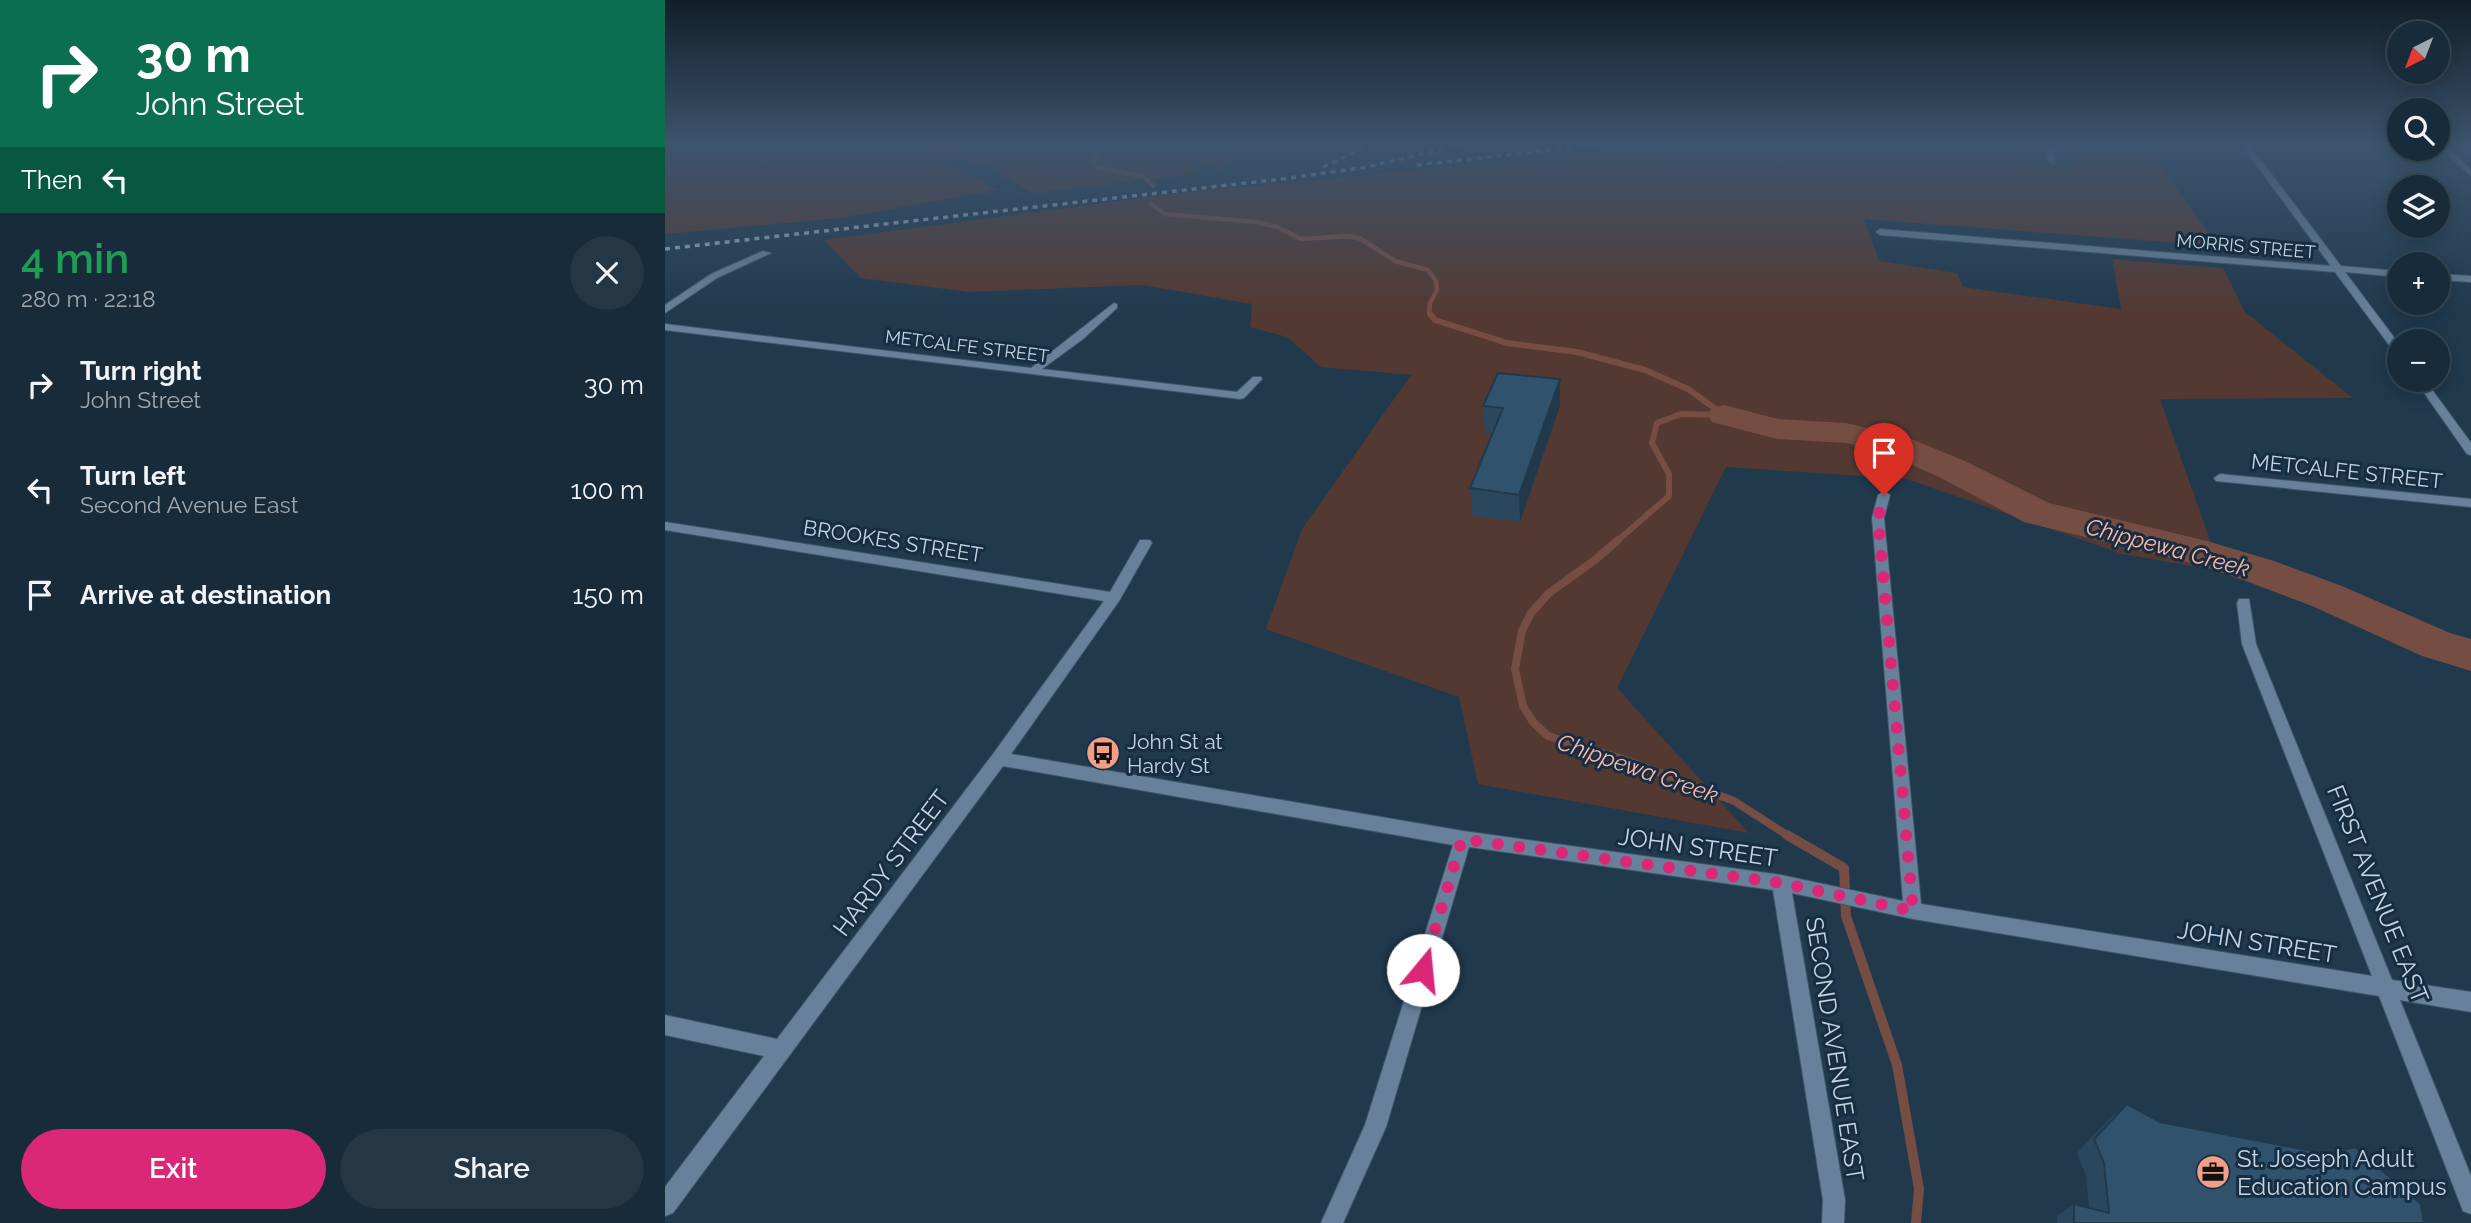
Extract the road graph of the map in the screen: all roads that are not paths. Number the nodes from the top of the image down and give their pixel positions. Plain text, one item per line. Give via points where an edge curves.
1 (2288, 200) edge
2 (1880, 232) dead end
3 (766, 253) dead end
4 (2341, 270) junction
5 (2387, 273) edge
6 (2450, 278) edge
7 (2471, 279) edge
8 (1114, 306) dead end
9 (665, 310) edge
10 (665, 327) edge
11 (2387, 334) edge
12 (1033, 372) junction
13 (1257, 379) dead end
14 (2429, 392) edge
15 (2471, 451) edge
16 (2220, 478) dead end
17 (1884, 495) dead end
18 (2471, 503) edge
19 (665, 526) edge
20 (1145, 543) dead end
21 (1114, 598) junction
22 (2244, 603) dead end
23 (999, 759) junction
24 (1462, 839) junction
25 (1781, 883) junction
26 (1906, 909) junction
27 (2387, 988) junction
28 (2471, 1002) edge
29 (665, 1025) edge
30 (781, 1050) junction
31 (2471, 1203) edge
32 (665, 1205) edge
33 (1332, 1223) edge
34 (1833, 1223) edge

1 - 4 street
2 - 4 street, MORRIS STREET
3 - 9 street via 714,276
4 - 5 street, MORRIS STREET
4 - 11 street
6 - 7 street
8 - 12 street
10 - 12 street, METCALFE STREET
12 - 13 street, METCALFE STREET via 1240,396
14 - 15 street
16 - 18 street, METCALFE STREET
17 - 26 street via 1878,518
19 - 21 street, BROOKES STREET
20 - 21 street, HARDY STREET
21 - 23 street, HARDY STREET
22 - 27 street, FIRST AVENUE EAST via 2249,644
23 - 24 street, JOHN STREET
23 - 30 street, HARDY STREET
24 - 25 street, JOHN STREET
24 - 33 street via 1375,1127
25 - 26 street, JOHN STREET
25 - 34 street, SECOND AVENUE EAST via 1834,1200
26 - 27 street, JOHN STREET
27 - 28 street, JOHN STREET
27 - 31 street, FIRST AVENUE EAST
29 - 30 street
30 - 32 street, HARDY STREET

